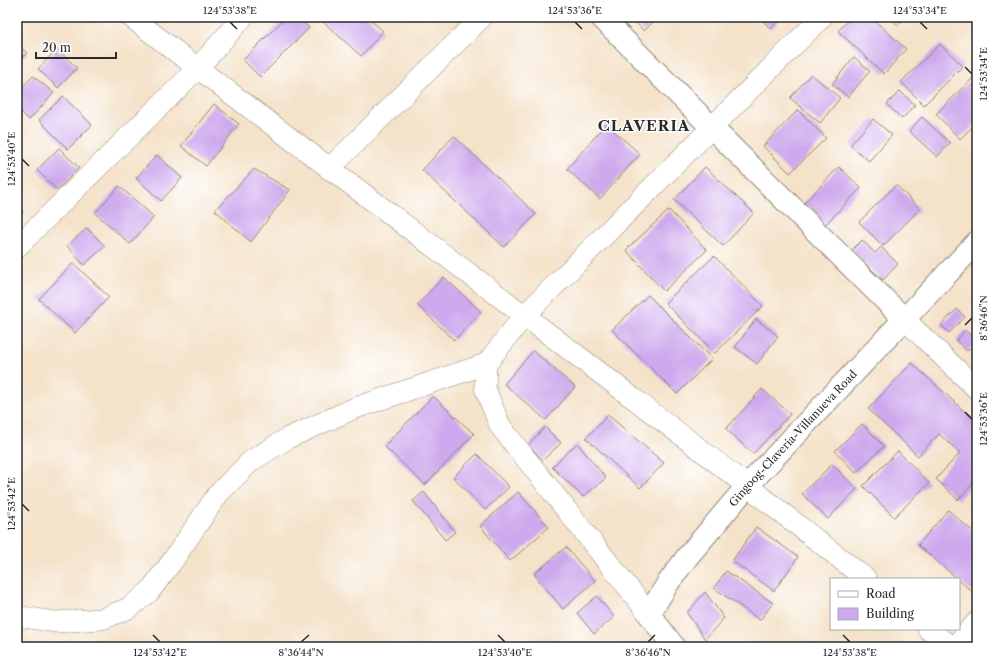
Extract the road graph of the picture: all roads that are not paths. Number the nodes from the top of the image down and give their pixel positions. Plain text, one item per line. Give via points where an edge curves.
1 (131, 17) edge
2 (243, 17) edge
3 (482, 17) edge
4 (601, 17) edge
5 (822, 17) edge
6 (198, 68) junction
7 (712, 128) junction
8 (329, 169) junction
9 (977, 242) edge
10 (17, 247) edge
11 (524, 316) junction
12 (904, 319) junction
13 (486, 364) junction
14 (977, 389) edge
15 (748, 485) junction
16 (865, 578) edge
17 (649, 614) junction
18 (17, 616) edge
19 (977, 622) edge
20 (929, 630) edge
21 (674, 647) edge
22 (952, 647) edge

1 - 6 street
2 - 6 street
3 - 8 street
4 - 7 main road
5 - 7 street
6 - 8 street
6 - 10 street
7 - 11 street
7 - 12 main road
8 - 11 street
9 - 12 main road, Gingoog-Claveria-Villanueva Road
11 - 13 street
11 - 15 street
12 - 14 street
12 - 15 main road, Gingoog-Claveria-Villanueva Road
13 - 17 street via 486,388 500,426
13 - 18 street via 354,408 288,438 251,461 218,494 149,592 129,608 102,620 55,622
15 - 16 street
15 - 17 main road, Gingoog-Claveria-Villanueva Road via 688,556
17 - 21 main road
19 - 22 street
20 - 22 street

